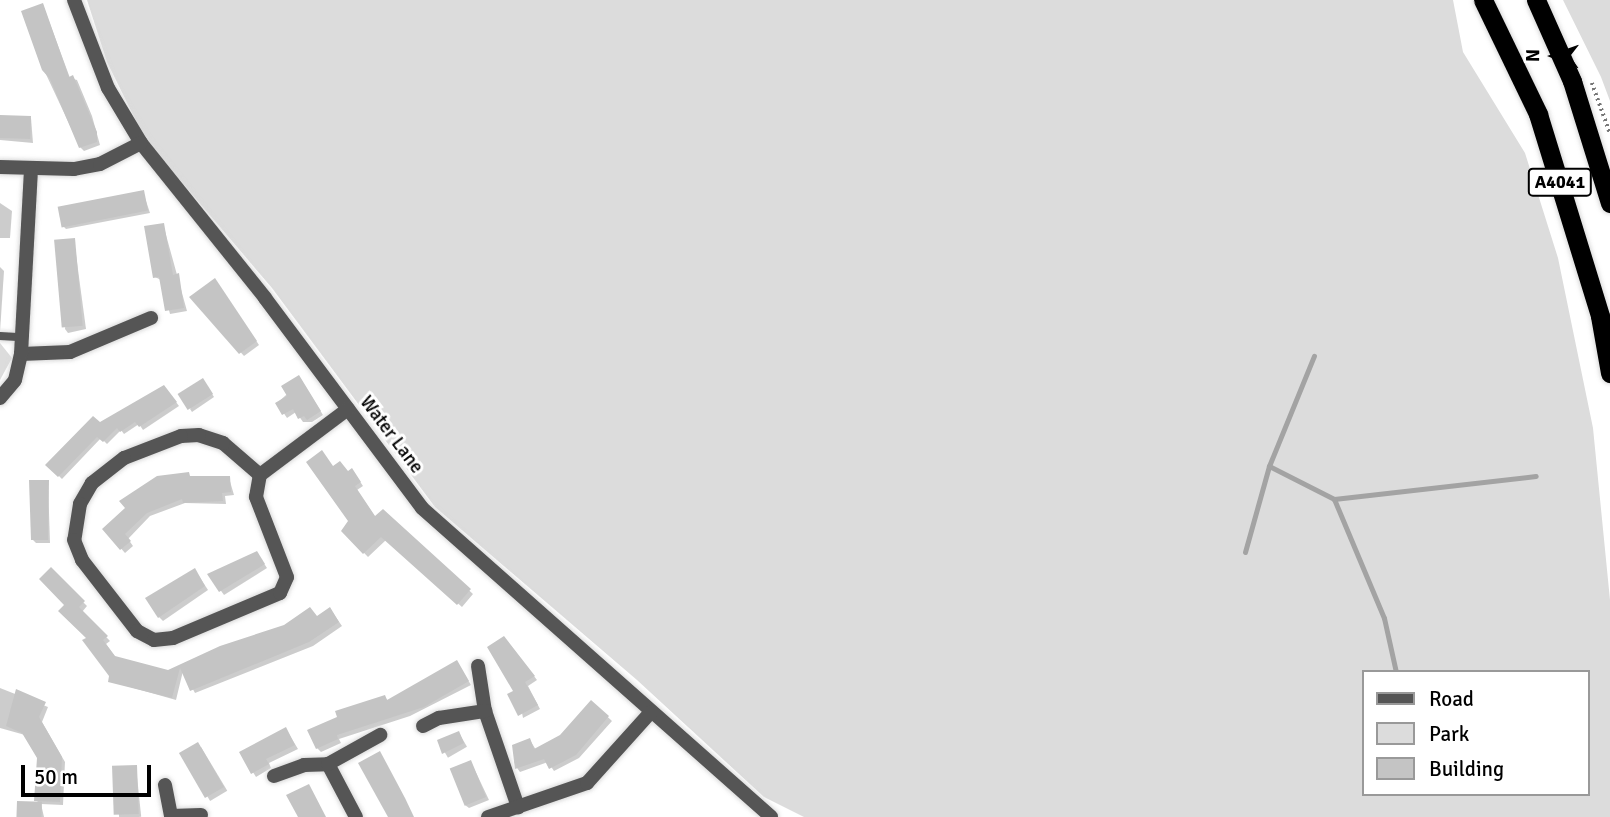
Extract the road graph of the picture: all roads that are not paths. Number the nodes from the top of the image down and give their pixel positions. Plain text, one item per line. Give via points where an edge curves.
1 (74, 0) edge
2 (1483, 0) edge
3 (1536, 0) edge
4 (141, 143) junction
5 (0, 167) edge
6 (31, 169) junction
7 (1610, 203) edge
8 (151, 318) dead end
9 (0, 336) edge
10 (22, 337) junction
11 (21, 355) junction
12 (1610, 373) edge
13 (0, 398) edge
14 (348, 409) junction
15 (260, 475) junction
16 (478, 666) dead end
17 (485, 711) junction
18 (651, 712) junction
19 (423, 726) dead end
20 (380, 735) dead end
21 (328, 764) junction
22 (274, 776) dead end
23 (165, 785) dead end
24 (518, 807) junction
25 (201, 815) dead end
26 (171, 816) edge
27 (356, 817) edge
28 (488, 817) edge
29 (771, 817) edge

1 - 4 street, Water Lane via 108,88
2 - 12 highway, A4041 via 1509,48 1545,136 1600,316
3 - 7 highway, A4041 via 1572,81
4 - 6 street via 100,164
4 - 14 street, Water Lane
5 - 6 street
6 - 10 street
8 - 11 street via 70,352
9 - 10 lane
10 - 11 street
11 - 13 street via 15,380
14 - 15 street
14 - 18 street, Water Lane via 422,508
15 - 15 street via 256,497 287,577 280,593 173,638 154,640 137,631 82,560 74,540 80,504 92,484 124,458 181,436 199,435 223,443
16 - 17 street
17 - 19 street via 439,718
17 - 24 street
18 - 24 street via 587,783
18 - 29 street, Water Lane
20 - 21 street
21 - 22 street via 296,766
21 - 27 street
23 - 26 street
24 - 28 street
25 - 26 street

